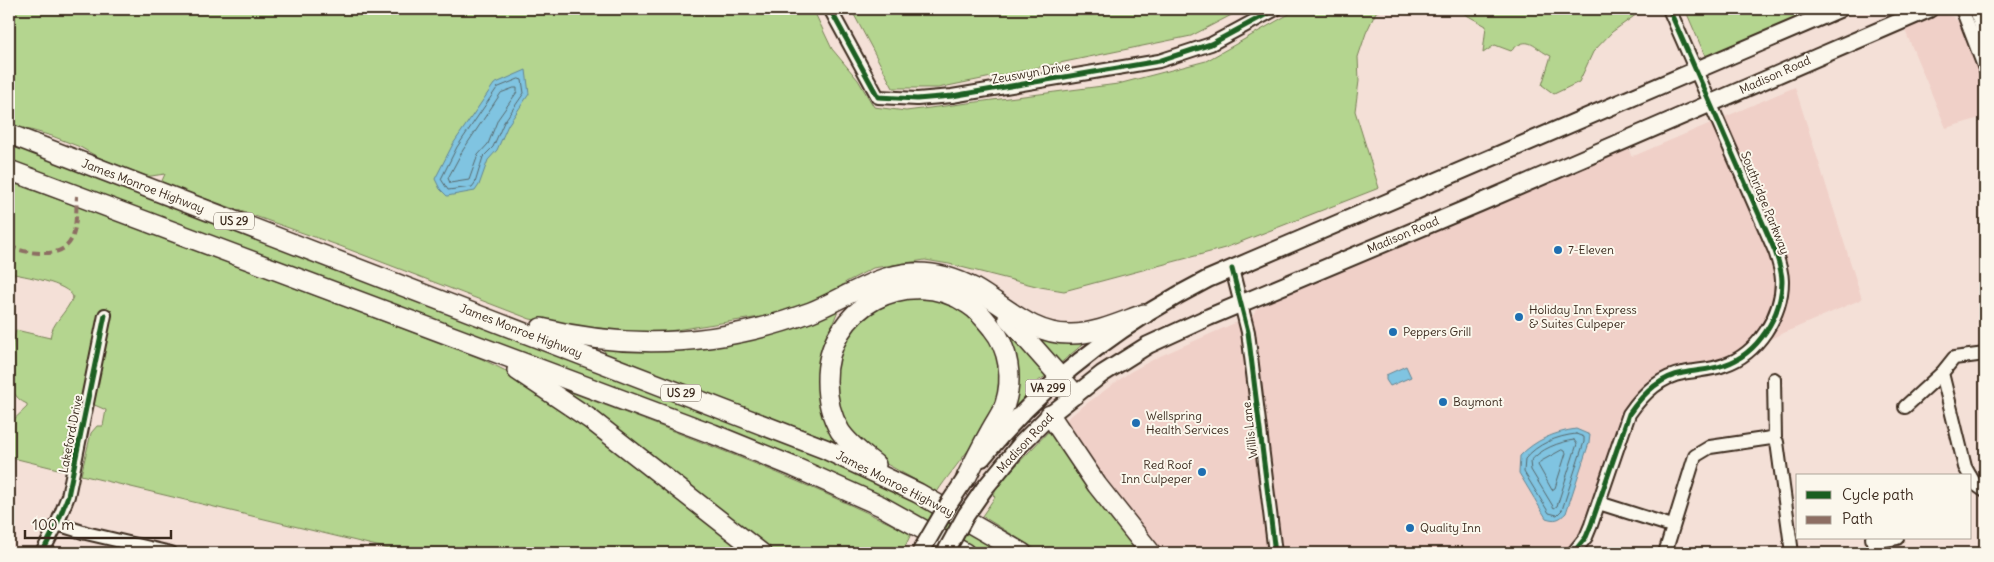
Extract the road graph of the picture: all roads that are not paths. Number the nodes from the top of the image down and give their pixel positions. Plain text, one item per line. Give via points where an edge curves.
1 (830, 9) edge
2 (1276, 9) edge
3 (1670, 9) edge
4 (1839, 9) edge
5 (1928, 9) edge
6 (1962, 9) edge
7 (1976, 9) edge
8 (1985, 41) edge
9 (1985, 69) edge
10 (1697, 70) junction
11 (1711, 102) junction
12 (9, 134) edge
13 (9, 170) edge
14 (1232, 269) junction
15 (990, 299) junction
16 (1242, 304) junction
17 (459, 308) junction
18 (1144, 314) junction
19 (105, 315) dead end
20 (449, 335) junction
21 (1985, 354) edge
22 (1942, 373) junction
23 (1059, 377) junction
24 (1774, 379) dead end
25 (1075, 394) junction
26 (1905, 407) dead end
27 (1050, 415) junction
28 (1775, 439) junction
29 (1969, 474) edge
30 (966, 478) junction
31 (901, 484) junction
32 (1599, 503) junction
33 (58, 524) junction
34 (1672, 526) junction
35 (1872, 540) edge
36 (1884, 540) edge
37 (42, 553) edge
38 (171, 553) edge
39 (761, 553) edge
40 (920, 553) edge
41 (945, 553) edge
42 (965, 553) edge
43 (1022, 553) edge
44 (1151, 553) edge
45 (1275, 553) edge
46 (1573, 553) edge
47 (1665, 553) edge
48 (1792, 553) edge

1 - 2 street, Zeuswyn Drive via 878,97 917,99 978,92 1159,61 1211,44
3 - 10 street
4 - 10 main road, Madison Road
5 - 11 main road, Madison Road
6 - 9 street
7 - 8 street
10 - 11 street, Southridge Parkway
10 - 14 main road, Madison Road
11 - 16 main road, Madison Road
11 - 32 street, Southridge Parkway via 1775,251 1782,280 1777,308 1766,331 1740,357 1726,365 1669,377 1636,402
12 - 17 highway, James Monroe Highway / US 29
13 - 20 highway, US 29
14 - 16 street, Willis Lane
14 - 18 main road, Madison Road
15 - 17 highway via 954,279 910,273 879,281 813,311 760,329 712,339 645,343 574,336
15 - 18 highway via 1028,323 1057,333 1087,333
15 - 23 highway
16 - 25 main road, Madison Road via 1148,345
16 - 45 street, Willis Lane
17 - 31 highway, James Monroe Highway / US 29 via 826,449
18 - 23 main road, Madison Road / VA 299
19 - 33 street, Lakeford Drive via 71,484
20 - 39 highway via 522,372 554,393
20 - 42 highway, US 29 via 794,467 881,506
21 - 22 street via 1954,358
22 - 26 street
22 - 29 street via 1964,467
23 - 25 highway
23 - 30 main road, Madison Road / VA 299 via 1000,436
24 - 28 street
25 - 27 main road, Madison Road
27 - 41 main road, Madison Road, bridge via 984,489
27 - 44 highway via 1097,485
28 - 34 street via 1710,447 1695,456
28 - 48 street
30 - 31 highway via 1005,404 1009,376 1004,347 998,334 968,304 939,291 904,290 865,306 844,324 832,347 826,373 829,403 841,432 861,453
30 - 40 main road, Madison Road / VA 299, bridge
31 - 43 highway, James Monroe Highway / US 29
32 - 34 street
32 - 46 street, Southridge Parkway via 1586,537
33 - 37 street, Lakeford Drive
33 - 38 street
34 - 47 street
35 - 36 street

